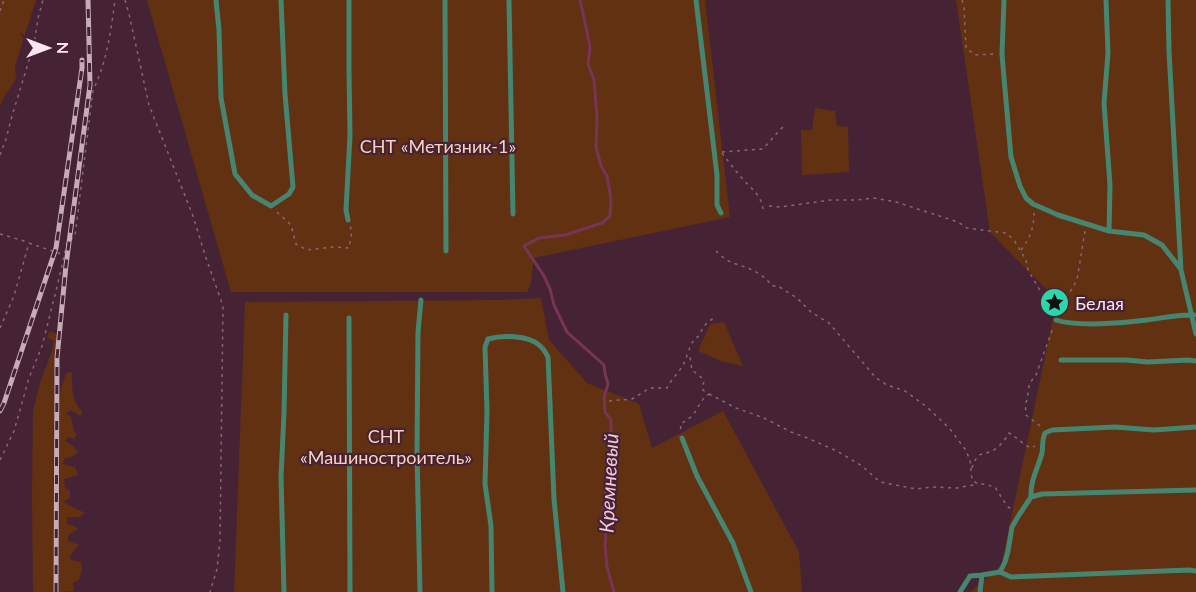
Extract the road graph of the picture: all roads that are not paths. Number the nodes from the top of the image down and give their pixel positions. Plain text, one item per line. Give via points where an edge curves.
1 (216, 0) edge
2 (281, 0) edge
3 (349, 0) edge
4 (445, 0) edge
5 (509, 0) edge
6 (696, 0) edge
7 (1004, 0) edge
8 (1106, 0) edge
9 (1168, 0) edge
10 (721, 213) dead end
11 (513, 214) dead end
12 (348, 219) road end
13 (1109, 231) junction
14 (446, 251) dead end
15 (1181, 270) junction
16 (421, 300) dead end
17 (286, 315) dead end
18 (1194, 315) edge
19 (349, 318) dead end
20 (1056, 320) road end
21 (1196, 334) edge
22 (1061, 360) dead end
23 (1196, 362) edge
24 (1196, 427) edge
25 (682, 438) road end
26 (1196, 490) edge
27 (1031, 497) junction
28 (1196, 571) edge
29 (1000, 572) junction
30 (982, 575) junction
31 (284, 592) edge
32 (350, 592) edge
33 (420, 592) edge
34 (492, 592) edge
35 (563, 592) edge
36 (751, 592) edge
37 (960, 592) edge
38 (980, 592) edge

1 - 2 lane via 221,98 235,174 252,195 271,206 289,194 292,187
3 - 12 lane
4 - 14 lane
5 - 11 lane
6 - 10 lane via 717,176 717,206
7 - 13 lane via 1002,54 1011,157 1020,186 1033,204
8 - 13 lane via 1108,53 1104,103
9 - 15 lane
13 - 15 lane via 1153,240 1162,245
15 - 18 lane
16 - 33 lane via 417,452
17 - 31 lane via 281,477
18 - 20 lane via 1108,323
18 - 21 lane
19 - 32 lane
22 - 23 lane
24 - 27 lane via 1052,430 1042,440
25 - 36 lane via 697,476 733,543
26 - 27 lane
27 - 29 lane via 1012,527
28 - 29 lane via 1011,577
29 - 30 lane
30 - 37 lane via 970,576
30 - 38 lane
34 - 35 lane via 491,526 485,484 485,347 488,339 499,336 520,337 539,344 548,357 554,499

